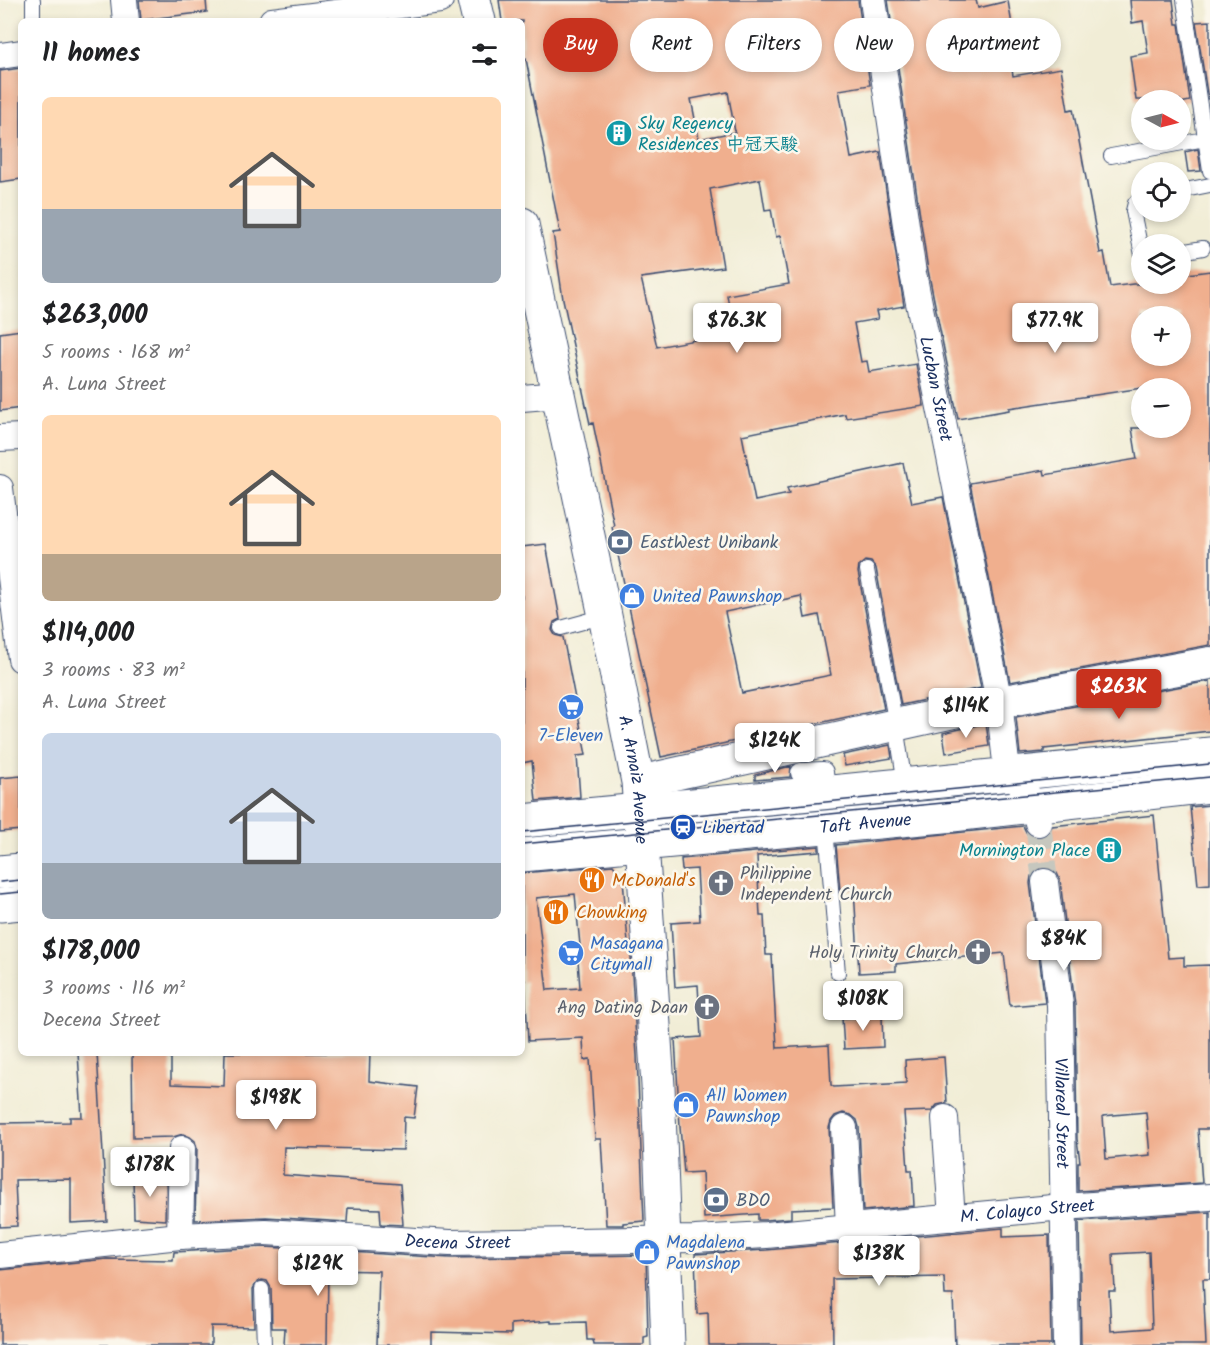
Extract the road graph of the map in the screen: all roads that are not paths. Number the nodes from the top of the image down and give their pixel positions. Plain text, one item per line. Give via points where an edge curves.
1 (33, 0) edge
2 (124, 0) edge
3 (440, 0) edge
4 (474, 0) edge
5 (873, 0) edge
6 (1184, 0) edge
7 (33, 18) edge
8 (126, 18) edge
9 (297, 18) edge
10 (477, 18) edge
11 (18, 53) edge
12 (0, 56) edge
13 (1205, 139) junction
14 (1111, 156) dead end
15 (1210, 171) edge
16 (1210, 185) edge
17 (1191, 188) edge
18 (1203, 248) dead end
19 (1191, 250) edge
20 (525, 253) edge
21 (529, 291) edge
22 (559, 394) junction
23 (525, 398) edge
24 (18, 437) edge
25 (0, 438) edge
26 (0, 488) edge
27 (867, 570) dead end
28 (605, 616) junction
29 (561, 628) dead end
30 (18, 632) edge
31 (1210, 663) edge
32 (999, 702) junction
33 (896, 724) junction
34 (1210, 754) edge
35 (1012, 774) junction
36 (905, 785) junction
37 (1210, 786) edge
38 (639, 796) junction
39 (1036, 814) junction
40 (525, 819) edge
41 (826, 827) junction
42 (643, 845) junction
43 (525, 855) edge
44 (18, 870) edge
45 (0, 872) edge
46 (1045, 882) tunnel mouth
47 (18, 903) edge
48 (0, 905) edge
49 (838, 973) dead end
50 (945, 1118) dead end
51 (843, 1128) dead end
52 (182, 1149) dead end
53 (1210, 1197) edge
54 (1063, 1207) junction
55 (952, 1218) junction
56 (849, 1227) junction
57 (180, 1236) junction
58 (665, 1240) junction
59 (0, 1255) edge
60 (262, 1289) dead end
61 (264, 1345) edge
62 (669, 1345) edge
63 (1066, 1345) edge

1 - 7 lane
2 - 8 street
3 - 9 street
4 - 10 main road
5 - 32 street, Lucban Street via 913,273
6 - 13 lane
11 - 12 street
13 - 14 lane
13 - 15 lane
16 - 17 lane
18 - 19 lane
20 - 21 main road, A. Arnaiz Avenue
21 - 22 main road, A. Arnaiz Avenue
22 - 23 street
22 - 28 main road, A. Arnaiz Avenue
24 - 25 street
26 - 30 street
27 - 33 lane
28 - 29 lane
28 - 38 main road, A. Arnaiz Avenue
31 - 32 street
32 - 33 street
32 - 35 street, Lucban Street via 1006,762
33 - 36 lane
33 - 38 street
34 - 35 main road, Taft Avenue
35 - 36 main road, Taft Avenue
35 - 39 street
36 - 38 main road, Taft Avenue via 813,783
37 - 39 main road, Taft Avenue
38 - 40 main road, Taft Avenue
38 - 42 main road, A. Arnaiz Avenue
39 - 41 main road, Taft Avenue
41 - 42 main road, Taft Avenue via 775,840
41 - 49 lane
42 - 43 main road, Taft Avenue
42 - 58 main road, A. Arnaiz Avenue
44 - 45 main road
46 - 54 street, Villareal Street via 1060,1005
47 - 48 main road
50 - 55 street
51 - 56 street
52 - 57 street
53 - 54 street, M. Colayco Street
54 - 55 street, M. Colayco Street
54 - 63 street, Villareal Street
55 - 56 street, M. Colayco Street
56 - 58 street, M. Colayco Street
57 - 58 street, Decena Street via 265,1233 450,1243
57 - 59 street, Decena Street
58 - 62 main road, A. Arnaiz Avenue
60 - 61 lane

